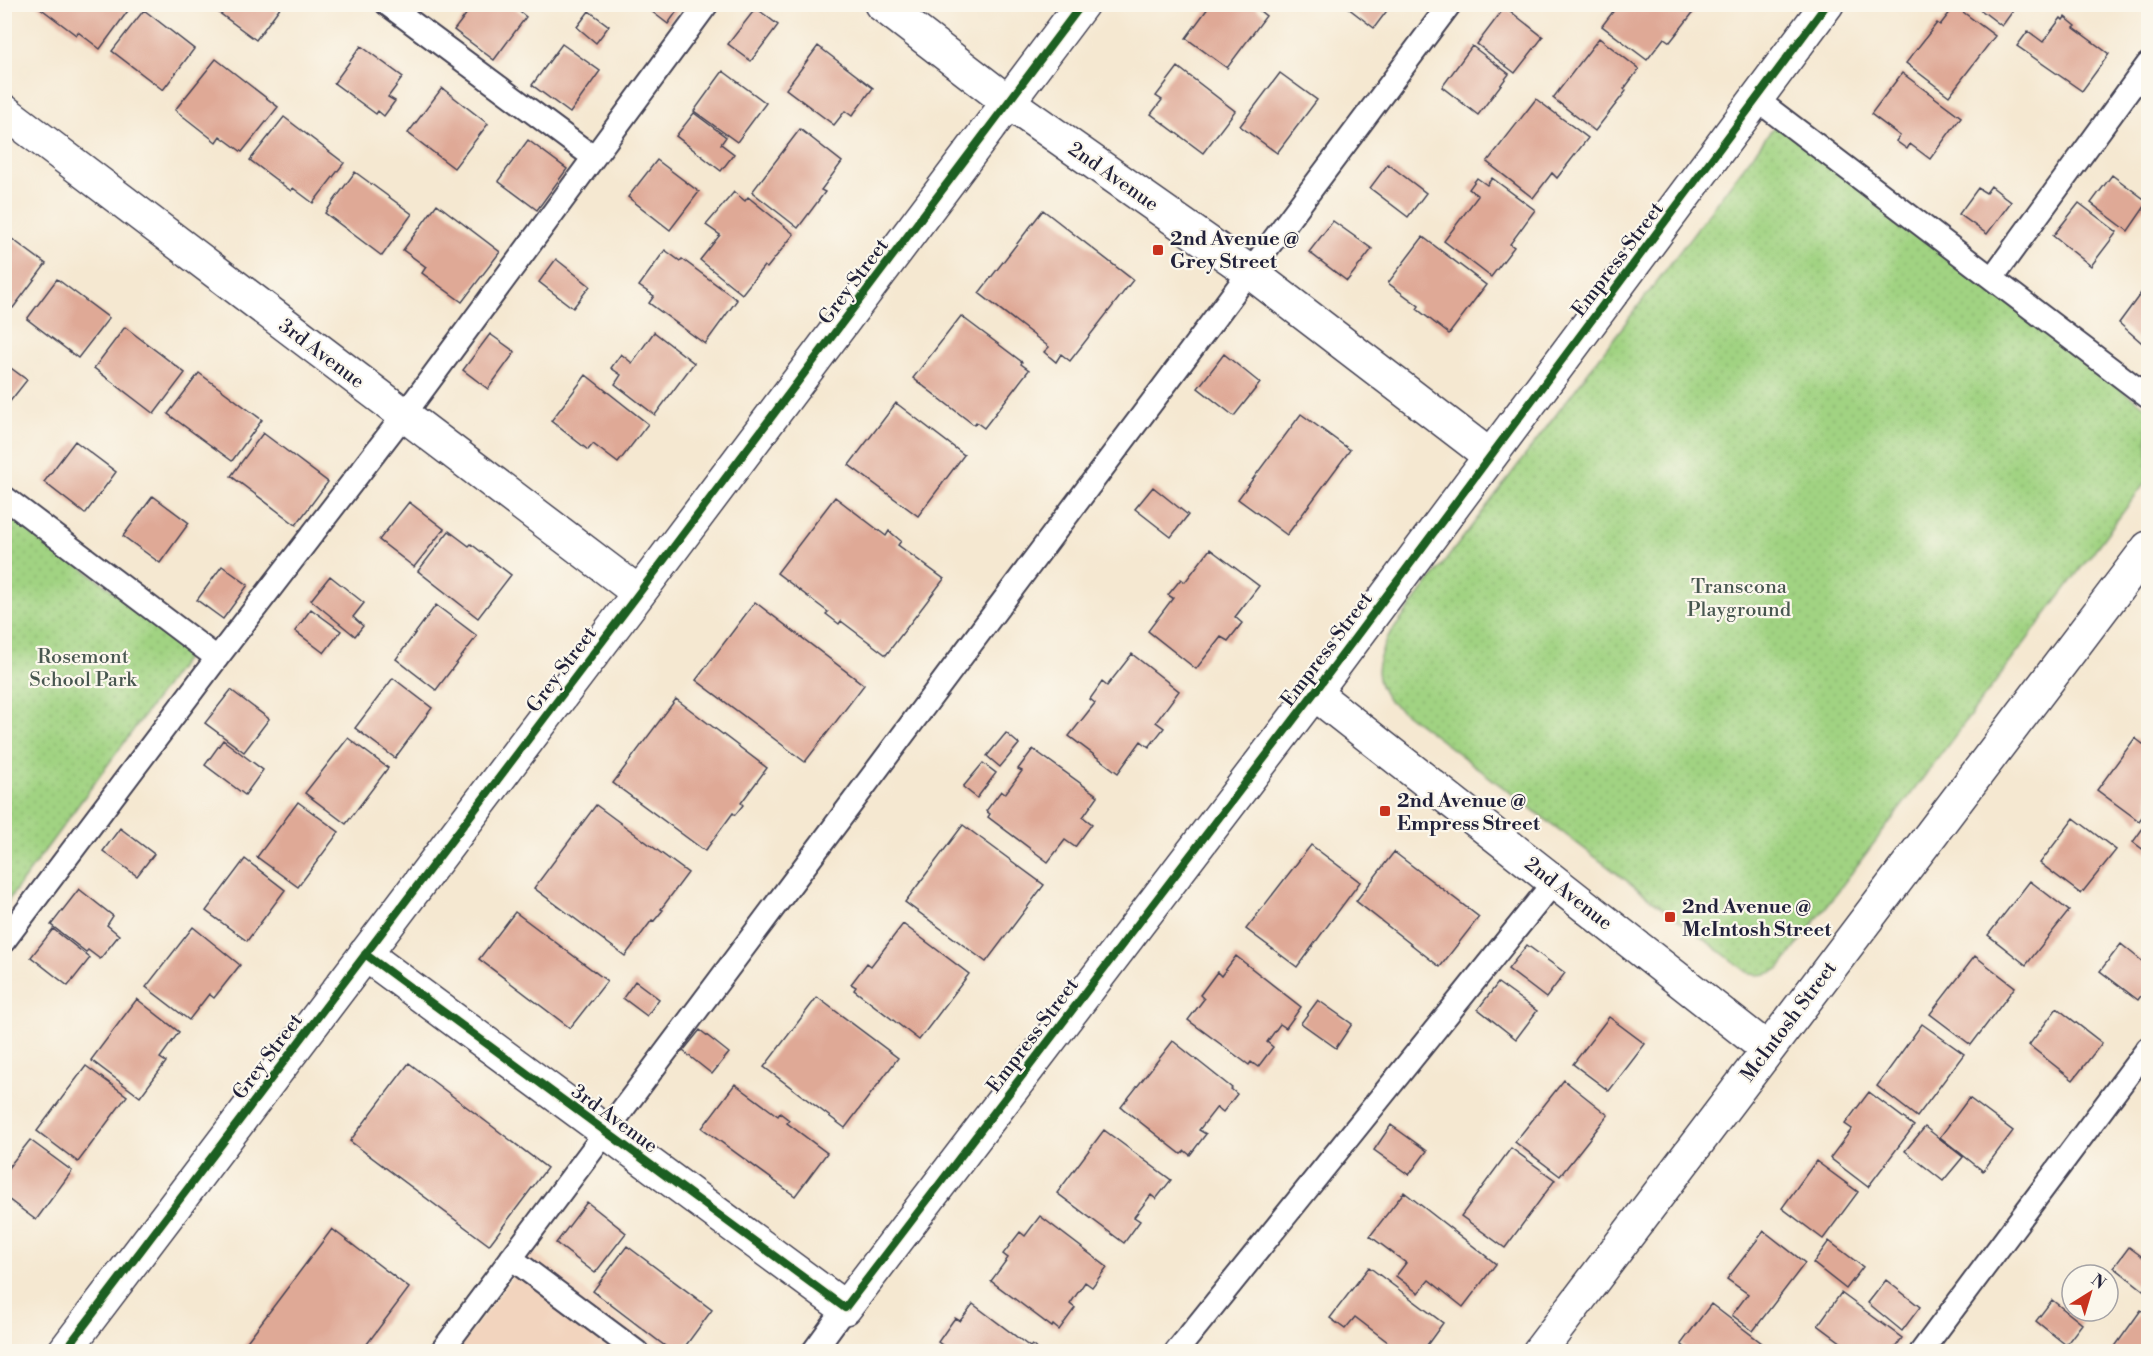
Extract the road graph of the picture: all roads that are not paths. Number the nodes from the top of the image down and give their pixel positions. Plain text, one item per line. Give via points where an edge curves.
1 (387, 4) edge
2 (707, 4) edge
3 (881, 4) edge
4 (1082, 4) edge
5 (1450, 4) edge
6 (1827, 4) edge
7 (2148, 64) edge
8 (1756, 99) junction
9 (1008, 102) junction
10 (4, 111) edge
11 (593, 158) junction
12 (1250, 272) junction
13 (1992, 278) junction
14 (2148, 397) edge
15 (404, 415) junction
16 (1490, 456) junction
17 (4, 497) edge
18 (2148, 550) edge
19 (639, 593) junction
20 (217, 658) junction
21 (1314, 693) junction
22 (1554, 882) junction
23 (4, 941) edge
24 (365, 954) junction
25 (2148, 1048) edge
26 (1767, 1049) junction
27 (606, 1132) junction
28 (511, 1258) junction
29 (845, 1308) junction
30 (64, 1352) edge
31 (441, 1352) edge
32 (637, 1352) edge
33 (813, 1352) edge
34 (1176, 1352) edge
35 (1539, 1352) edge
36 (1921, 1352) edge

1 - 11 lane
2 - 11 lane
3 - 9 street, 2nd Avenue
4 - 9 street, Grey Street
5 - 12 lane
6 - 8 street, Empress Street
7 - 13 lane
8 - 13 lane
8 - 16 street, Empress Street
9 - 12 street, 2nd Avenue
9 - 19 street, Grey Street
10 - 15 street, 3rd Avenue
11 - 15 lane
12 - 16 street, 2nd Avenue
12 - 27 lane
13 - 14 lane
15 - 19 street, 3rd Avenue
15 - 20 lane
16 - 21 street, Empress Street
17 - 20 lane
18 - 26 street, McIntosh Street
19 - 24 street, Grey Street
20 - 23 lane
21 - 22 street, 2nd Avenue
21 - 29 street, Empress Street
22 - 26 street, 2nd Avenue
22 - 34 lane
24 - 27 street, 3rd Avenue
24 - 30 street, Grey Street
25 - 36 lane
26 - 35 street, McIntosh Street
27 - 28 lane
27 - 29 street, 3rd Avenue
28 - 31 lane
28 - 32 lane
29 - 33 lane

